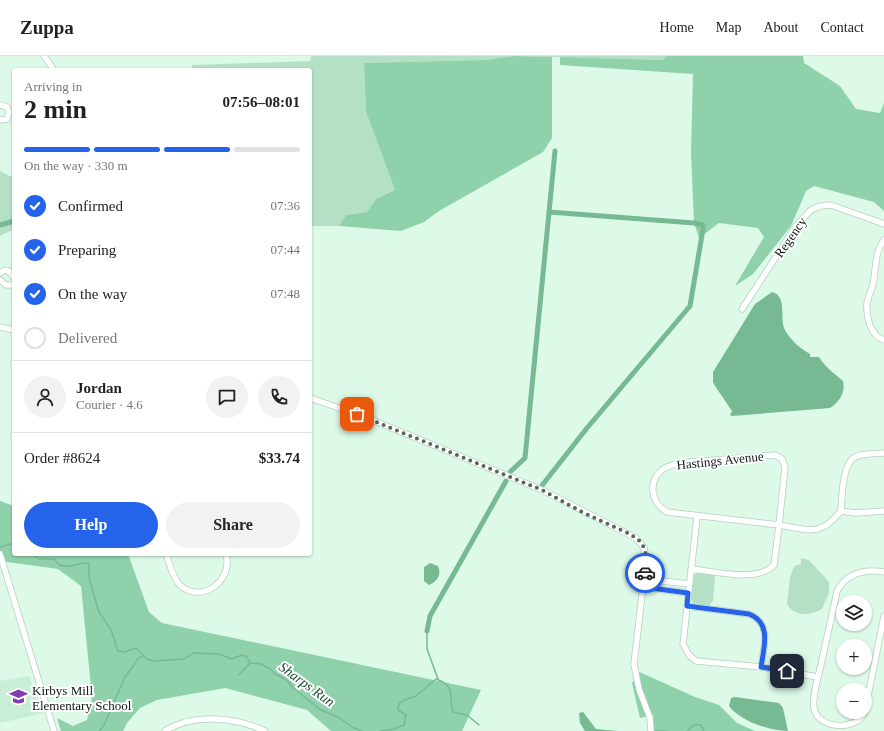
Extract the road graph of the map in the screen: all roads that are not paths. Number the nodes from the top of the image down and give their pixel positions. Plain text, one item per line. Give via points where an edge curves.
1 (44, 56) edge
2 (53, 68) edge
3 (0, 105) edge
4 (0, 120) edge
5 (884, 224) edge
6 (884, 240) edge
7 (0, 273) edge
8 (12, 275) edge
9 (0, 280) edge
10 (12, 285) edge
11 (742, 309) dead end
12 (0, 327) edge
13 (12, 330) edge
14 (884, 340) edge
15 (312, 399) edge
16 (884, 453) edge
17 (841, 511) junction
18 (884, 511) edge
19 (697, 517) junction
20 (779, 526) junction
21 (0, 554) edge
22 (167, 556) edge
23 (226, 556) edge
24 (691, 568) junction
25 (884, 572) edge
26 (644, 578) junction
27 (689, 584) junction
28 (643, 587) junction
29 (688, 593) junction
30 (687, 606) junction
31 (884, 616) edge
32 (761, 667) junction
33 (818, 677) junction
34 (871, 683) edge
35 (860, 719) edge
36 (54, 731) edge
37 (165, 731) edge
38 (265, 731) edge
39 (651, 731) edge

1 - 2 street
3 - 4 street via 6,107 9,112 7,119
5 - 11 street, Regency via 831,205 811,210 796,226
6 - 14 street via 876,256 867,309 872,330
7 - 8 street via 5,270
9 - 10 street via 6,285
12 - 13 street
15 - 26 street via 365,416 542,490 630,534 641,542 644,548
16 - 17 street via 861,455 851,460 845,471
17 - 18 street
17 - 20 street via 832,523 820,529
19 - 20 street, Hastings Avenue
19 - 20 street, Hastings Avenue via 667,512 655,502 654,482 662,469 678,463 775,455 782,459 785,467
19 - 24 street
20 - 24 street via 774,565 763,574 752,576
21 - 36 street
22 - 23 street via 175,578 187,590 195,592 210,590 223,579 228,570
24 - 27 street
25 - 33 street via 873,570 856,573 841,584 837,591
26 - 27 street
26 - 28 street
27 - 29 street
28 - 29 street
28 - 39 street via 634,664
29 - 30 street
30 - 32 street via 755,616 760,621 765,635
30 - 32 street via 683,644 689,655 696,660
31 - 34 street
32 - 33 street
33 - 35 street via 814,708 819,717 846,726
37 - 38 street via 187,721 207,719 244,724

